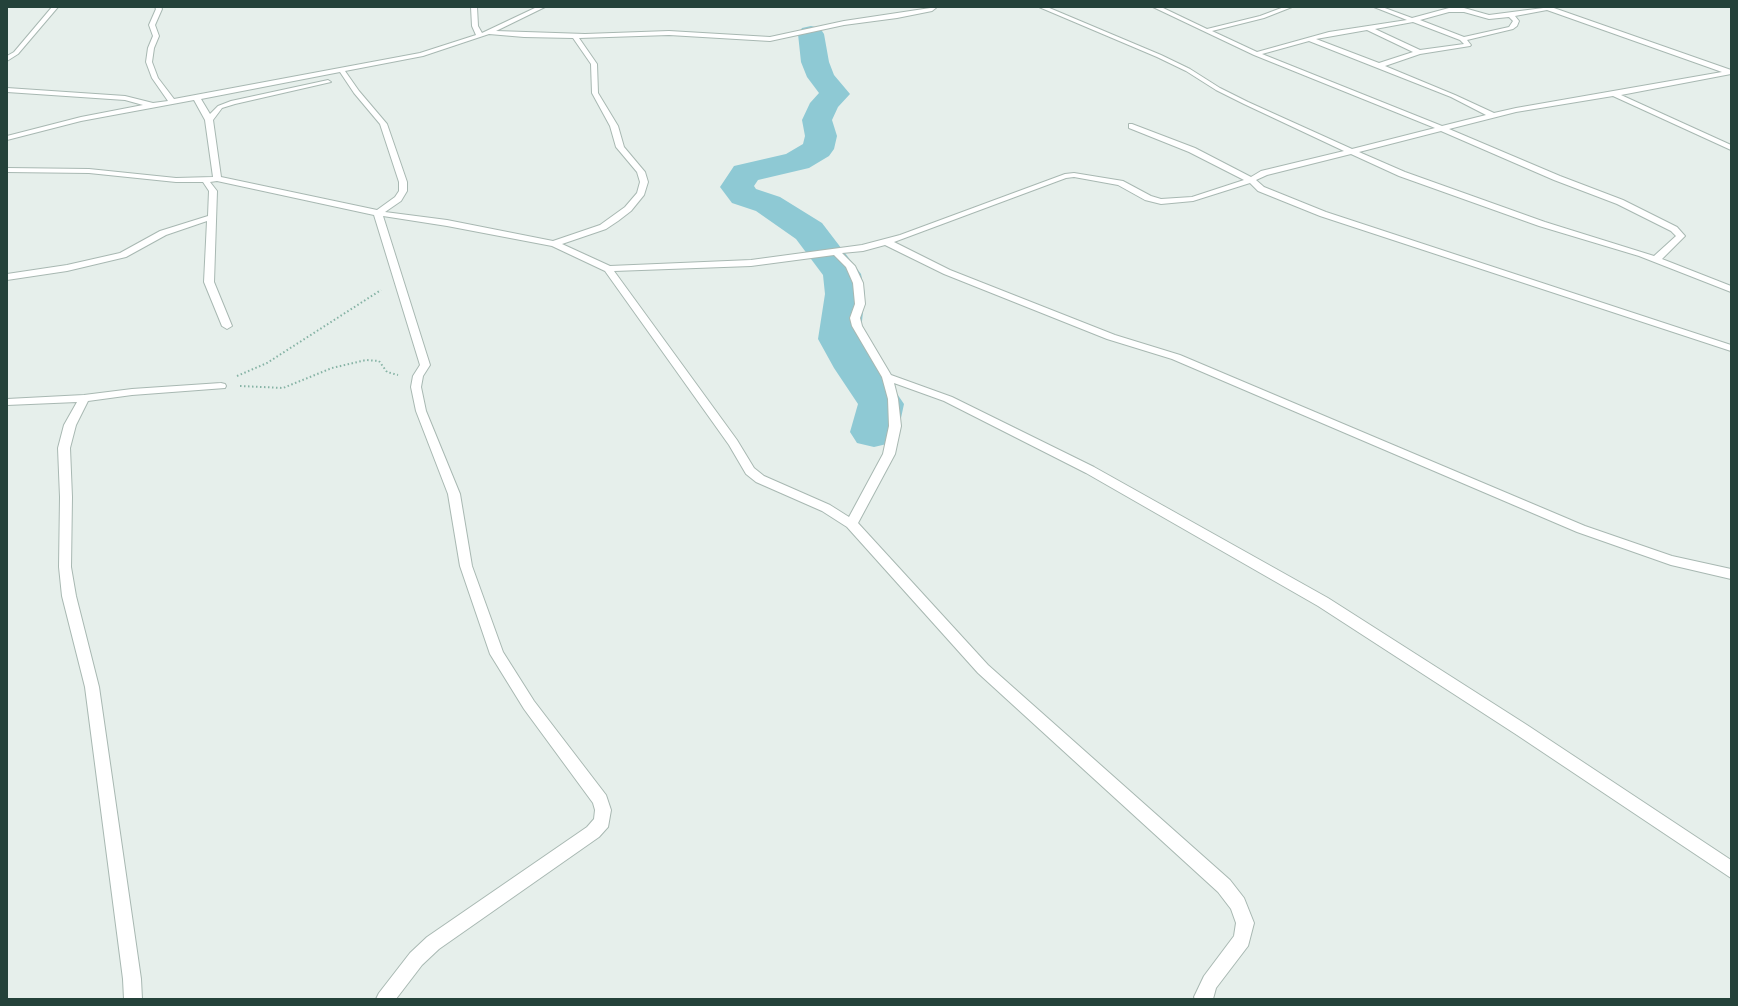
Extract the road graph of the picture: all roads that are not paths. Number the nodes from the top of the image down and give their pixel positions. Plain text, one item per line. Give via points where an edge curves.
1 (56, 7) edge
2 (158, 7) edge
3 (474, 7) edge
4 (542, 7) edge
5 (934, 7) edge
6 (1042, 7) edge
7 (1156, 7) edge
8 (1289, 7) edge
9 (1377, 7) edge
10 (1546, 8) edge
11 (1511, 15) junction
12 (1412, 20) junction
13 (1369, 29) junction
14 (1205, 31) junction
15 (490, 32) junction
16 (574, 35) junction
17 (480, 36) junction
18 (1309, 39) junction
19 (1464, 39) junction
20 (1420, 52) junction
21 (1256, 54) junction
22 (7, 59) edge
23 (1378, 66) junction
24 (342, 71) junction
25 (1730, 72) edge
26 (347, 78) junction
27 (7, 90) edge
28 (1614, 94) junction
29 (196, 97) junction
30 (172, 101) junction
31 (152, 105) junction
32 (1491, 115) junction
33 (208, 120) junction
34 (1132, 126) dead end
35 (1439, 129) junction
36 (7, 138) edge
37 (1731, 148) edge
38 (1352, 150) junction
39 (7, 170) edge
40 (204, 178) junction
41 (217, 179) junction
42 (1251, 180) junction
43 (378, 213) junction
44 (212, 217) junction
45 (887, 242) junction
46 (554, 244) junction
47 (837, 253) junction
48 (1656, 259) junction
49 (608, 269) junction
50 (7, 277) edge
51 (1731, 289) edge
52 (227, 326) dead end
53 (1731, 348) edge
54 (887, 377) junction
55 (221, 386) road end
56 (84, 398) junction
57 (7, 402) edge
58 (851, 524) junction
59 (1731, 574) edge
60 (1731, 870) edge
61 (133, 999) edge
62 (385, 999) edge
63 (1204, 999) edge

1 - 22 street via 16,53
2 - 30 street via 152,24 156,36 149,62 155,78
3 - 17 street via 475,26
4 - 15 street
5 - 16 street via 770,39 669,33
6 - 38 street via 1159,56 1246,103
7 - 14 street
8 - 14 street via 1262,17
9 - 12 street
10 - 11 street
10 - 25 street
11 - 12 street via 1483,16 1457,10
11 - 19 street via 1516,21 1511,28
12 - 13 street
12 - 19 street
13 - 18 street via 1343,31
13 - 20 street
14 - 21 street
15 - 16 street
15 - 17 street
16 - 46 street via 594,64 596,93 614,126 620,148 641,172 644,182 641,192 628,209 615,219 603,227
17 - 24 street via 421,55
18 - 21 street
18 - 23 street
19 - 20 street via 1468,45
20 - 23 street
21 - 35 street via 1390,106
23 - 32 street via 1453,96
24 - 26 street
24 - 29 street
25 - 28 street
26 - 33 street via 233,102 220,107
26 - 43 street via 383,124 403,182 403,191 398,200
27 - 31 street via 125,98
28 - 32 street via 1543,104
28 - 37 street
29 - 30 street
29 - 33 street via 204,108
30 - 31 street
31 - 36 street via 81,119
32 - 35 street
33 - 41 street
34 - 42 street via 1192,150
35 - 38 street
35 - 48 street via 1620,202 1674,229 1681,236
38 - 42 street via 1264,173
38 - 48 street via 1402,174 1478,202
39 - 40 street via 89,171 176,180
40 - 41 street
40 - 44 street via 213,192
41 - 43 street
42 - 45 street via 1193,199 1161,202 1120,183 1074,175 1065,176
42 - 53 street via 1261,189 1323,214
43 - 46 street via 447,223
43 - 62 street via 425,365 418,376 416,387 421,411 454,494 466,566 497,654 529,705 600,800 603,810 602,822 594,832 433,944 416,959
44 - 50 street via 163,233 123,255 97,262
44 - 52 street via 209,282
45 - 47 street
45 - 59 street via 947,272 1111,337 1182,360 1581,528 1671,560
46 - 49 street
47 - 49 street via 751,263
47 - 54 street via 850,266 858,283 860,304 855,318 857,326
48 - 51 street
49 - 58 street via 733,443 750,471 760,480 826,508
54 - 58 street via 893,399 895,426 889,454
54 - 60 street via 948,399 1083,467 1323,602 1522,730
55 - 56 street
56 - 57 street
56 - 61 street via 70,425 64,448 65,567 69,596 92,687
58 - 63 street via 983,669 1224,886 1238,904 1245,923 1242,940 1210,982

